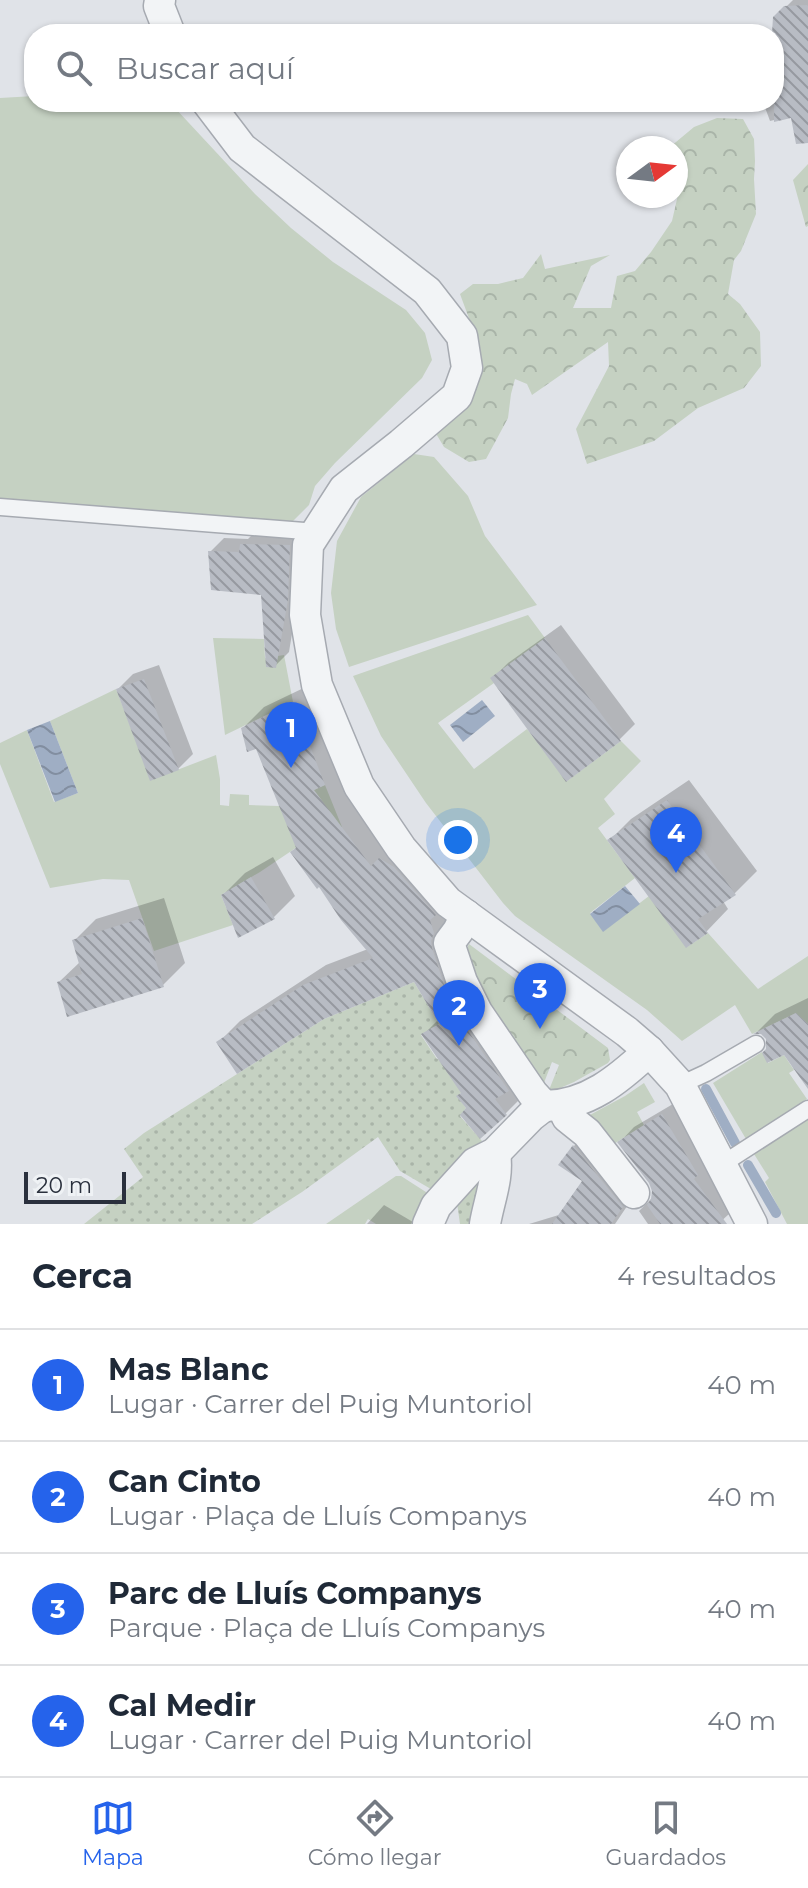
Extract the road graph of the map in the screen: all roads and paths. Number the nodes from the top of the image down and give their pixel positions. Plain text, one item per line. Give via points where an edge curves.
1 (160, 0) edge
2 (166, 24) edge
3 (215, 112) edge
4 (0, 507) edge
5 (317, 532) junction
6 (466, 915) junction
7 (756, 1044) dead end
8 (649, 1051) junction
9 (680, 1085) junction
10 (553, 1106) junction
11 (808, 1109) edge
12 (495, 1153) junction
13 (721, 1165) junction
14 (634, 1193) dead end
15 (428, 1224) edge
16 (485, 1224) edge
17 (752, 1224) edge

1 - 2 street
3 - 5 street via 242,148 427,291 462,336 467,368 457,396 344,489
4 - 5 lane
5 - 6 street via 308,545 305,615 317,685 359,786 401,848
6 - 8 street
6 - 10 street via 449,943 462,982 533,1094
7 - 9 lane
8 - 9 street
8 - 10 street via 615,1081 578,1101
9 - 13 street
10 - 12 street via 524,1123
10 - 14 street via 587,1133
11 - 13 lane
12 - 15 street via 465,1173 436,1206
12 - 16 street via 495,1182
13 - 17 street

